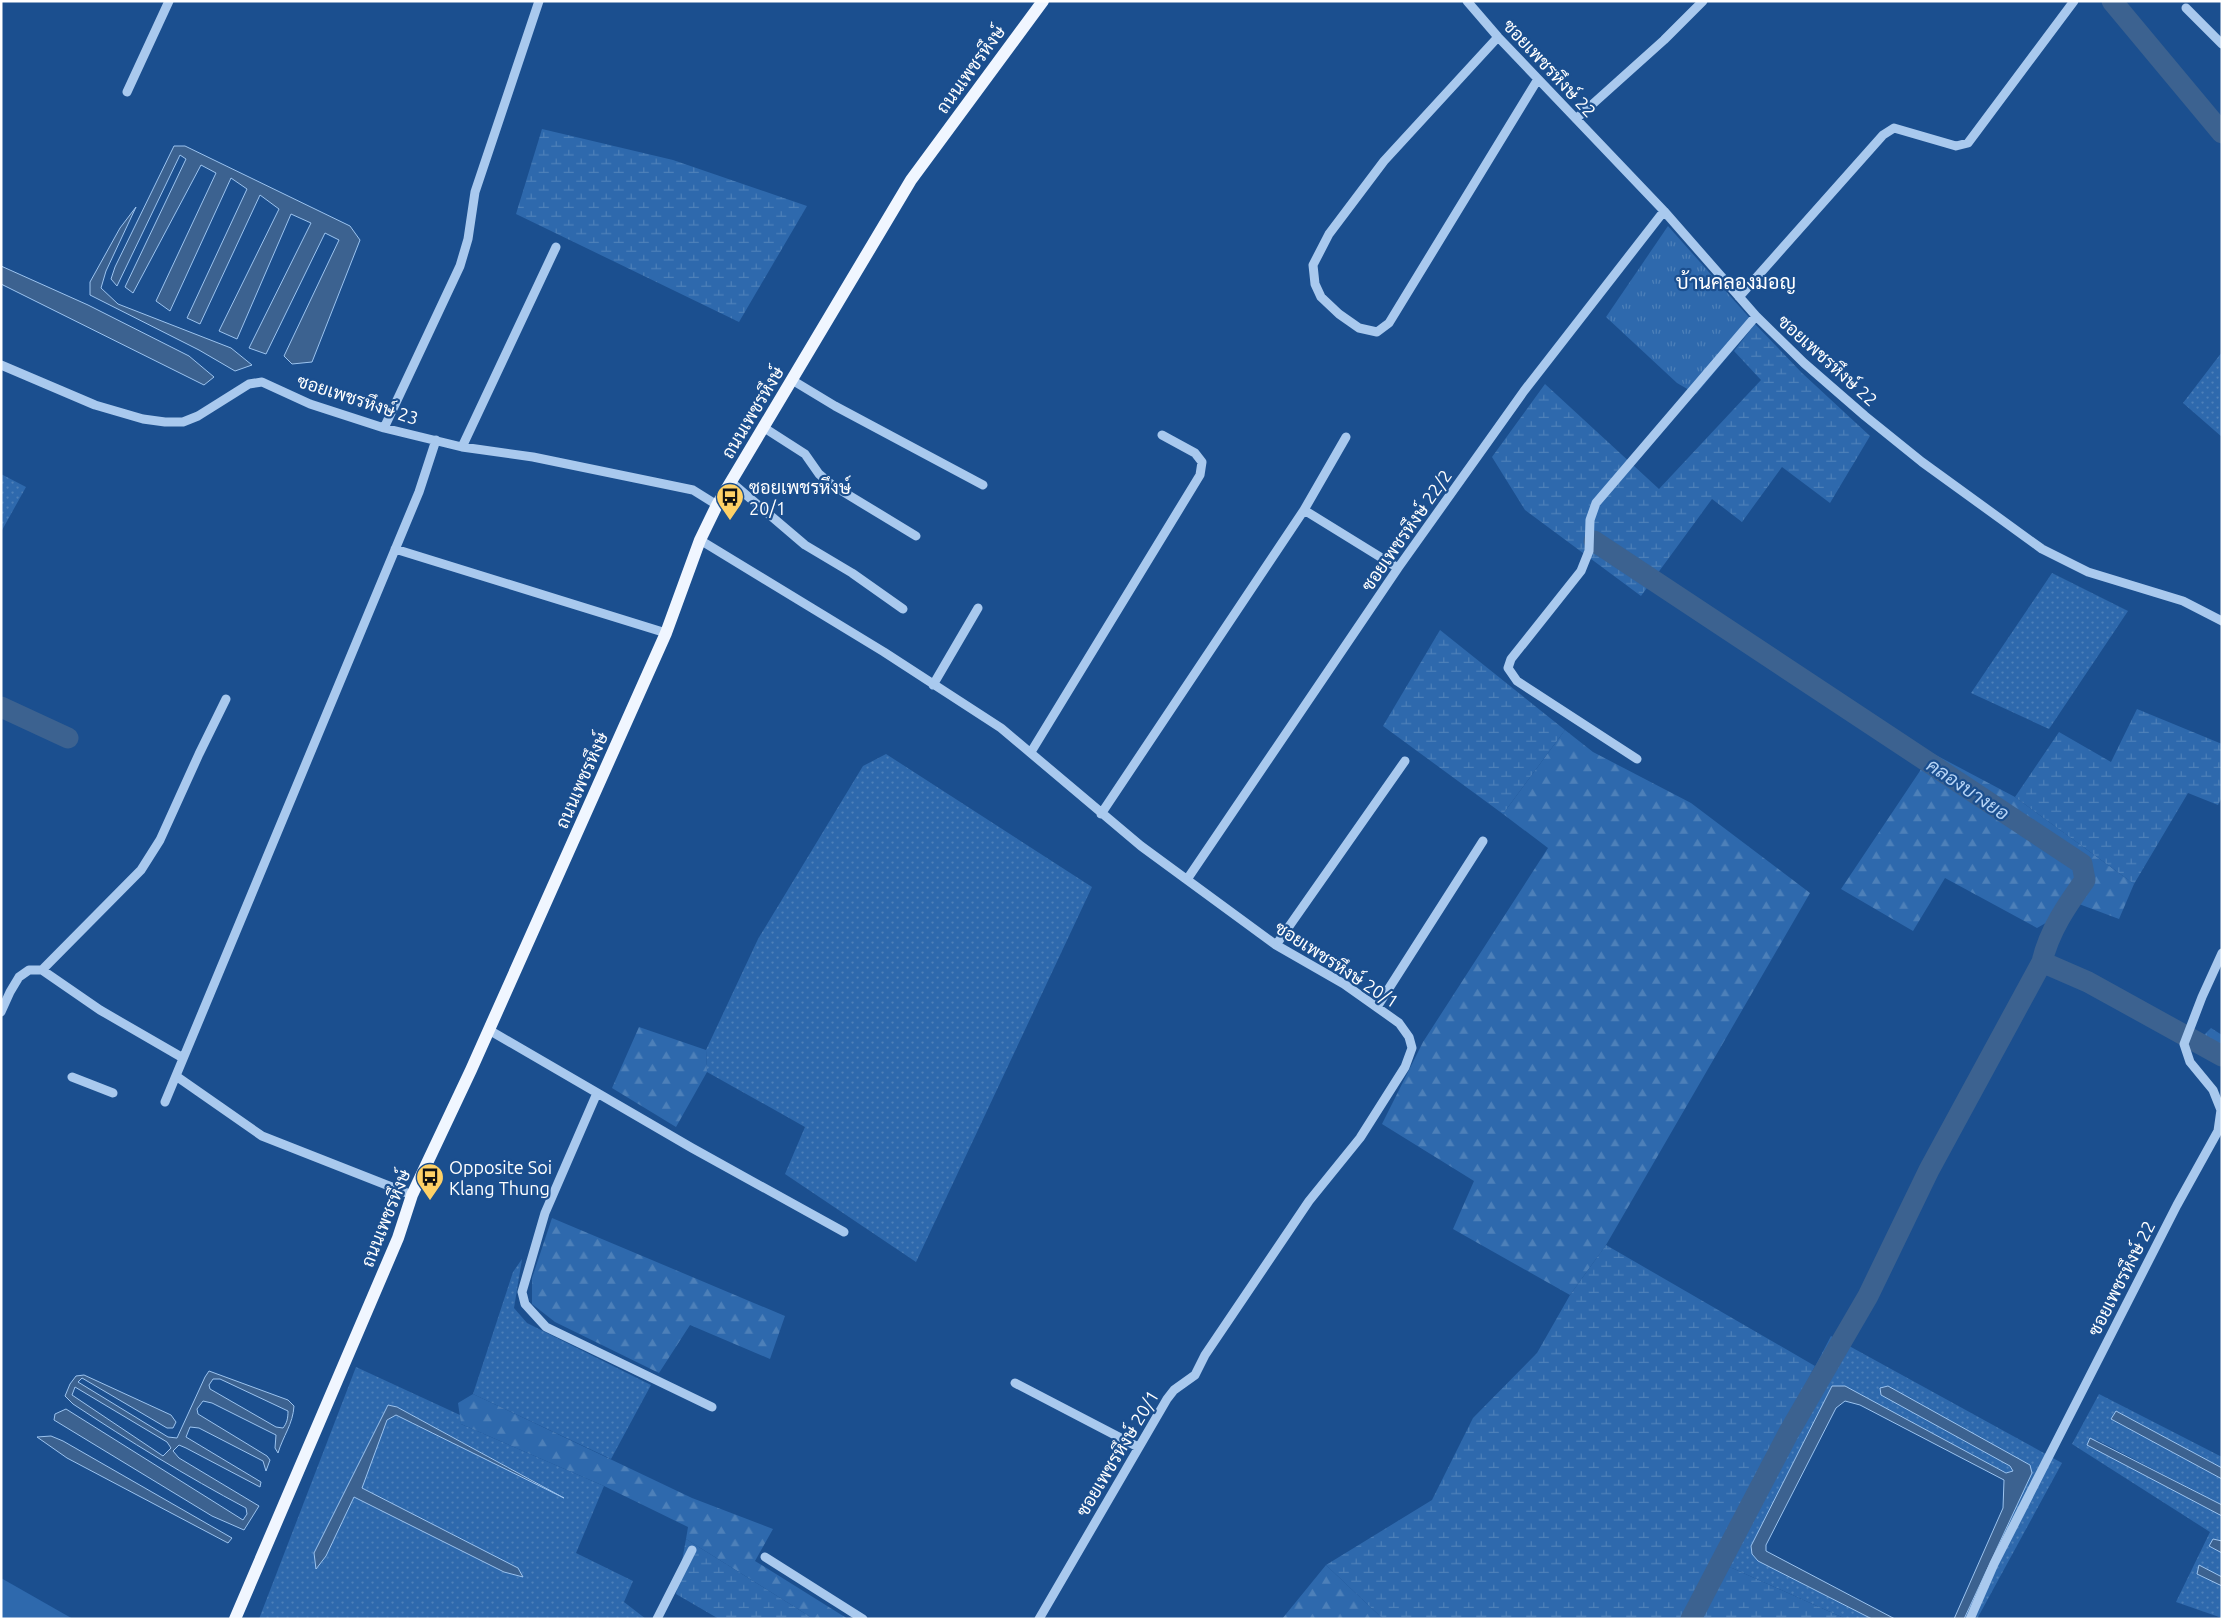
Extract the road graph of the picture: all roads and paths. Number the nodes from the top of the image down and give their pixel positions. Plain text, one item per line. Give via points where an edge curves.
1 (168, 1) edge
2 (539, 1) edge
3 (1043, 1) edge
4 (1467, 1) edge
5 (1703, 1) edge
6 (2074, 1) edge
7 (2186, 8) dead end
8 (1498, 37) junction
9 (2222, 44) edge
10 (1538, 79) junction
11 (127, 92) dead end
12 (1576, 119) junction
13 (1664, 211) junction
14 (556, 247) dead end
15 (1739, 297) junction
16 (1756, 316) junction
17 (1, 366) edge
18 (792, 380) junction
19 (763, 427) junction
20 (384, 428) junction
21 (1162, 435) dead end
22 (1346, 437) dead end
23 (436, 440) junction
24 (462, 448) junction
25 (731, 482) junction
26 (983, 485) dead end
27 (717, 505) junction
28 (1304, 510) junction
29 (916, 536) dead end
30 (700, 540) junction
31 (395, 549) junction
32 (1398, 568) junction
33 (978, 608) dead end
34 (903, 609) dead end
35 (2222, 621) edge
36 (666, 633) junction
37 (933, 685) junction
38 (226, 699) dead end
39 (1031, 752) junction
40 (1637, 759) dead end
41 (1405, 761) dead end
42 (1101, 814) junction
43 (1483, 841) dead end
44 (1188, 878) junction
45 (1276, 945) junction
46 (2222, 953) edge
47 (42, 970) junction
48 (1377, 1007) junction
49 (1, 1012) edge
50 (489, 1030) junction
51 (183, 1058) junction
52 (176, 1076) junction
53 (72, 1077) dead end
54 (113, 1093) dead end
55 (597, 1093) junction
56 (165, 1102) dead end
57 (412, 1195) junction
58 (844, 1232) dead end
59 (1015, 1383) dead end
60 (712, 1407) dead end
61 (1138, 1447) junction
62 (692, 1550) dead end
63 (765, 1557) dead end
64 (235, 1619) edge
65 (657, 1619) edge
66 (864, 1619) edge
67 (1039, 1619) edge
68 (1970, 1619) edge

1 - 11 street
2 - 20 street via 475,192 460,266
3 - 18 main road, ถนนเพชรหึงษ์ via 911,180
4 - 8 street, ซอยเพชรหึงษ์ 22
5 - 12 street
6 - 15 street via 1968,144 1956,146 1894,128 1883,135
7 - 9 street
8 - 10 street, ซอยเพชรหึงษ์ 22
8 - 10 street via 1384,161 1329,234 1313,265 1315,284 1321,297 1339,314 1359,328 1377,332 1389,323
10 - 12 street, ซอยเพชรหึงษ์ 22
12 - 13 street, ซอยเพชรหึงษ์ 22
13 - 15 street, ซอยเพชรหึงษ์ 22
13 - 32 street, ซอยเพชรหึงษ์ 22/2 via 1524,391
14 - 24 street
15 - 16 street, ซอยเพชรหึงษ์ 22
16 - 35 street, ซอยเพชรหึงษ์ 22 via 1865,416 1922,462 2042,549 2088,572 2183,601
16 - 40 street via 1596,503 1590,520 1589,551 1581,571 1511,659 1508,668 1517,681
17 - 20 street, ซอยเพชรหึงษ์ 23 via 95,405 143,419 182,422 198,416 249,384 262,382 310,404
18 - 19 main road, ถนนเพชรหึงษ์
18 - 26 street
19 - 25 main road, ถนนเพชรหึงษ์
19 - 29 street via 805,454 832,485
20 - 23 street, ซอยเพชรหึงษ์ 23
21 - 39 street via 1195,453 1202,462 1200,474
22 - 28 street
23 - 24 street, ซอยเพชรหึงษ์ 23
23 - 31 street
24 - 27 street, ซอยเพชรหึงษ์ 23 via 533,457 693,490
25 - 27 main road, ถนนเพชรหึงษ์
25 - 34 street via 805,545
27 - 30 main road, ถนนเพชรหึงษ์
28 - 32 street
28 - 42 street
30 - 36 main road, ถนนเพชรหึงษ์
30 - 37 street, ซอยเพชรหึงษ์ 20/1
31 - 36 street
31 - 51 street
32 - 44 street, ซอยเพชรหึงษ์ 22/2
33 - 37 street
36 - 50 main road, ถนนเพชรหึงษ์
37 - 39 street, ซอยเพชรหึงษ์ 20/1 via 1001,728
38 - 47 street via 160,840 141,870
39 - 42 street, ซอยเพชรหึงษ์ 20/1
41 - 45 street
42 - 44 street, ซอยเพชรหึงษ์ 20/1
43 - 48 street
44 - 45 street, ซอยเพชรหึงษ์ 20/1
45 - 48 street, ซอยเพชรหึงษ์ 20/1
46 - 68 street, ซอยเพชรหึงษ์ 22 via 2184,1044 2190,1062 2213,1090 2221,1110 2218,1130 1994,1564
47 - 49 street via 29,970 19,977
47 - 51 street via 100,1010
48 - 61 street, ซอยเพชรหึงษ์ 20/1 via 1399,1023 1409,1037 1412,1048 1405,1068 1360,1138 1309,1201 1204,1355 1195,1375 1174,1390
50 - 55 street
50 - 57 main road, ถนนเพชรหึงษ์
51 - 52 street
52 - 56 street
52 - 57 street via 262,1136
53 - 54 street
55 - 58 street
55 - 60 street via 545,1213 522,1292 525,1304 546,1327
57 - 64 main road, ถนนเพชรหึงษ์ via 398,1238
59 - 61 street
61 - 67 street, ซอยเพชรหึงษ์ 20/1
62 - 65 street
63 - 66 street

